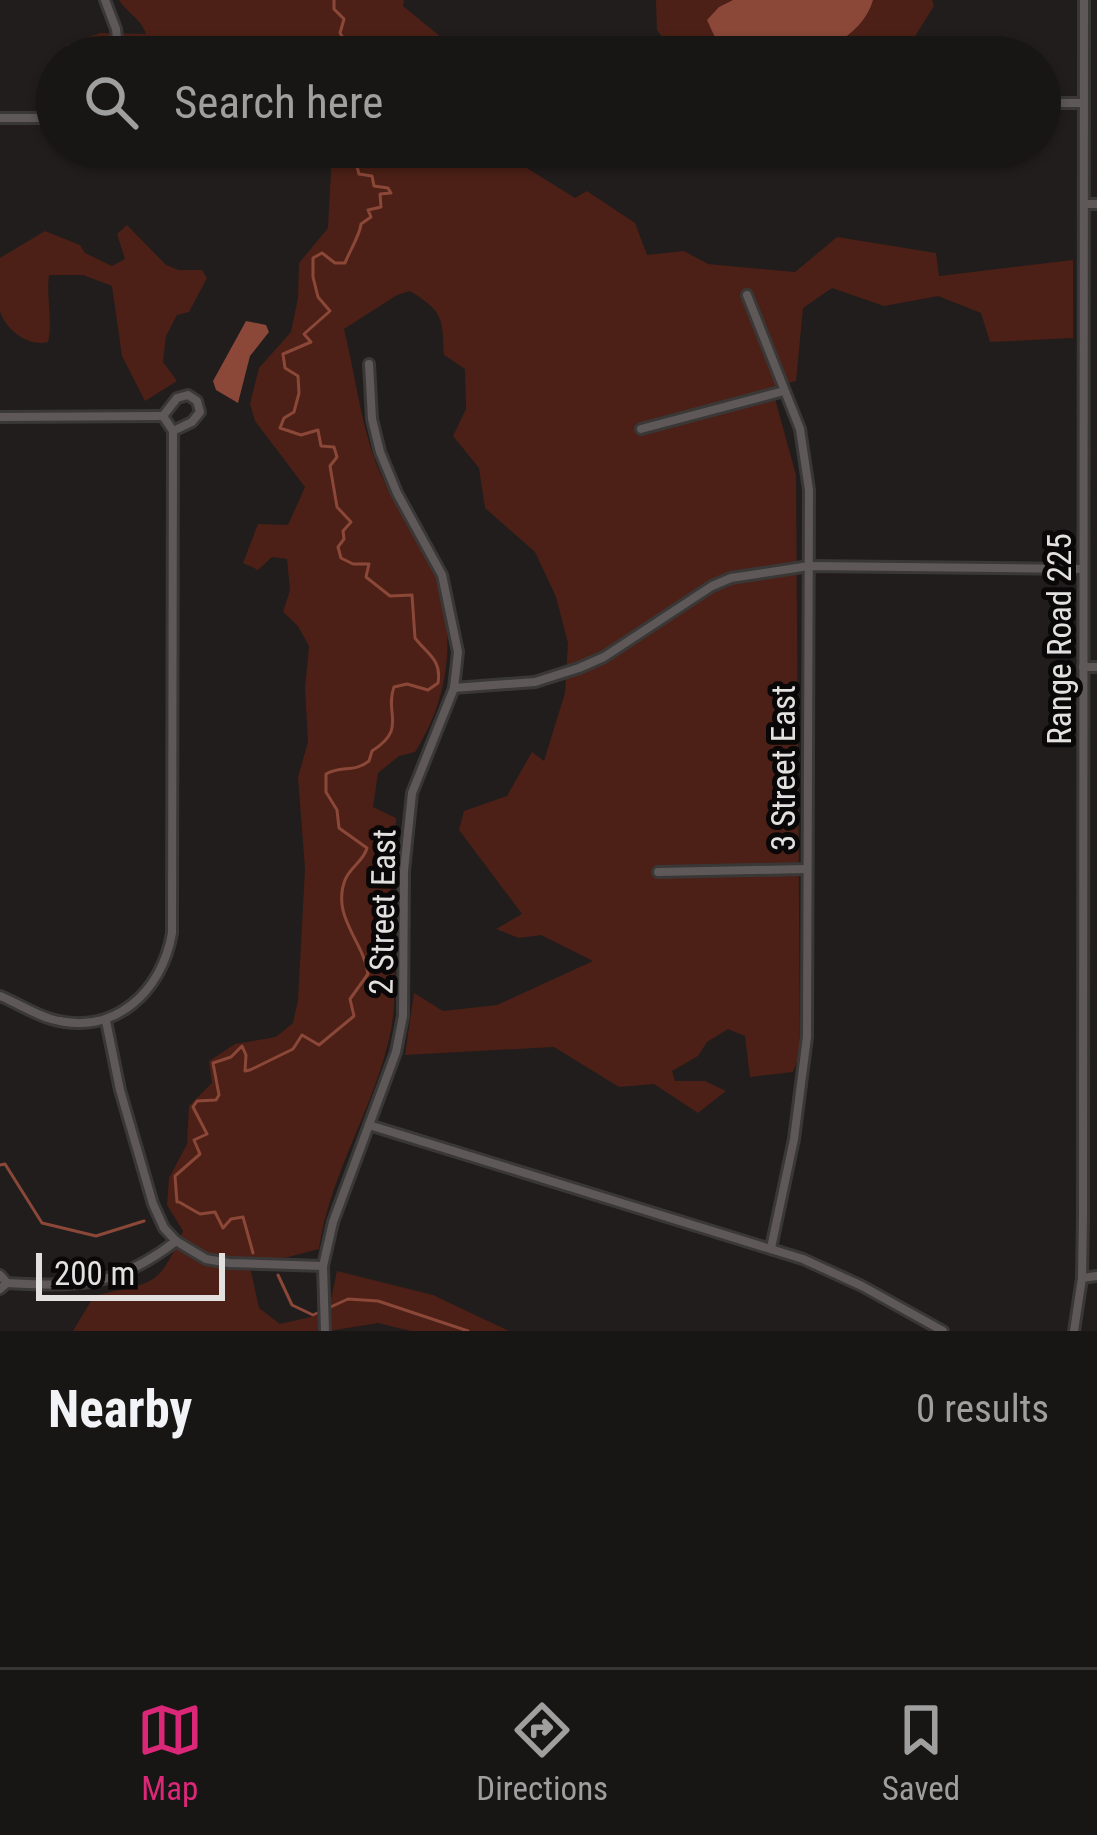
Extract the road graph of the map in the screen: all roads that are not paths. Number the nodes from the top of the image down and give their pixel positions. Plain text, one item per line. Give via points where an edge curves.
1 (105, 0) edge
2 (1084, 0) edge
3 (117, 36) edge
4 (1061, 103) edge
5 (1083, 103) junction
6 (0, 118) edge
7 (36, 118) edge
8 (1084, 204) junction
9 (1097, 204) edge
10 (747, 295) dead end
11 (369, 364) dead end
12 (784, 391) junction
13 (163, 416) junction
14 (0, 417) edge
15 (640, 429) dead end
16 (173, 431) junction
17 (809, 566) junction
18 (1083, 569) junction
19 (1083, 667) junction
20 (1097, 667) edge
21 (454, 688) junction
22 (806, 869) junction
23 (658, 872) dead end
24 (0, 996) edge
25 (106, 1021) junction
26 (369, 1125) junction
27 (176, 1241) junction
28 (771, 1248) junction
29 (322, 1266) junction
30 (1097, 1276) edge
31 (1082, 1278) junction
32 (2, 1282) edge
33 (325, 1331) edge
34 (943, 1331) edge
35 (1074, 1331) edge

1 - 3 street
2 - 5 street, Range Road 225
4 - 5 street
5 - 8 street, Range Road 225
6 - 7 street
8 - 9 street
8 - 18 street, Range Road 225
10 - 12 street, 3 Street East
11 - 21 street, 2 Street East via 380,452 449,596
12 - 15 street
12 - 17 street, 3 Street East via 803,442
13 - 14 street
13 - 16 street
13 - 16 street via 177,398 197,401 200,412
16 - 25 street via 172,933 151,986
17 - 18 street
17 - 21 street via 712,586 579,668 535,682
17 - 22 street, 3 Street East
18 - 19 street, Range Road 225
19 - 20 street
19 - 31 street, Range Road 225
21 - 26 street, 2 Street East via 412,794 403,1016
22 - 23 street
22 - 28 street, 3 Street East via 804,1076
24 - 25 street via 49,1019
25 - 27 street via 153,1204
26 - 28 street
26 - 29 street, 2 Street East
27 - 29 street via 229,1263
27 - 32 street via 148,1264 98,1283
28 - 34 street
29 - 33 street, 2 Street East
30 - 31 street
31 - 35 street, Range Road 225

